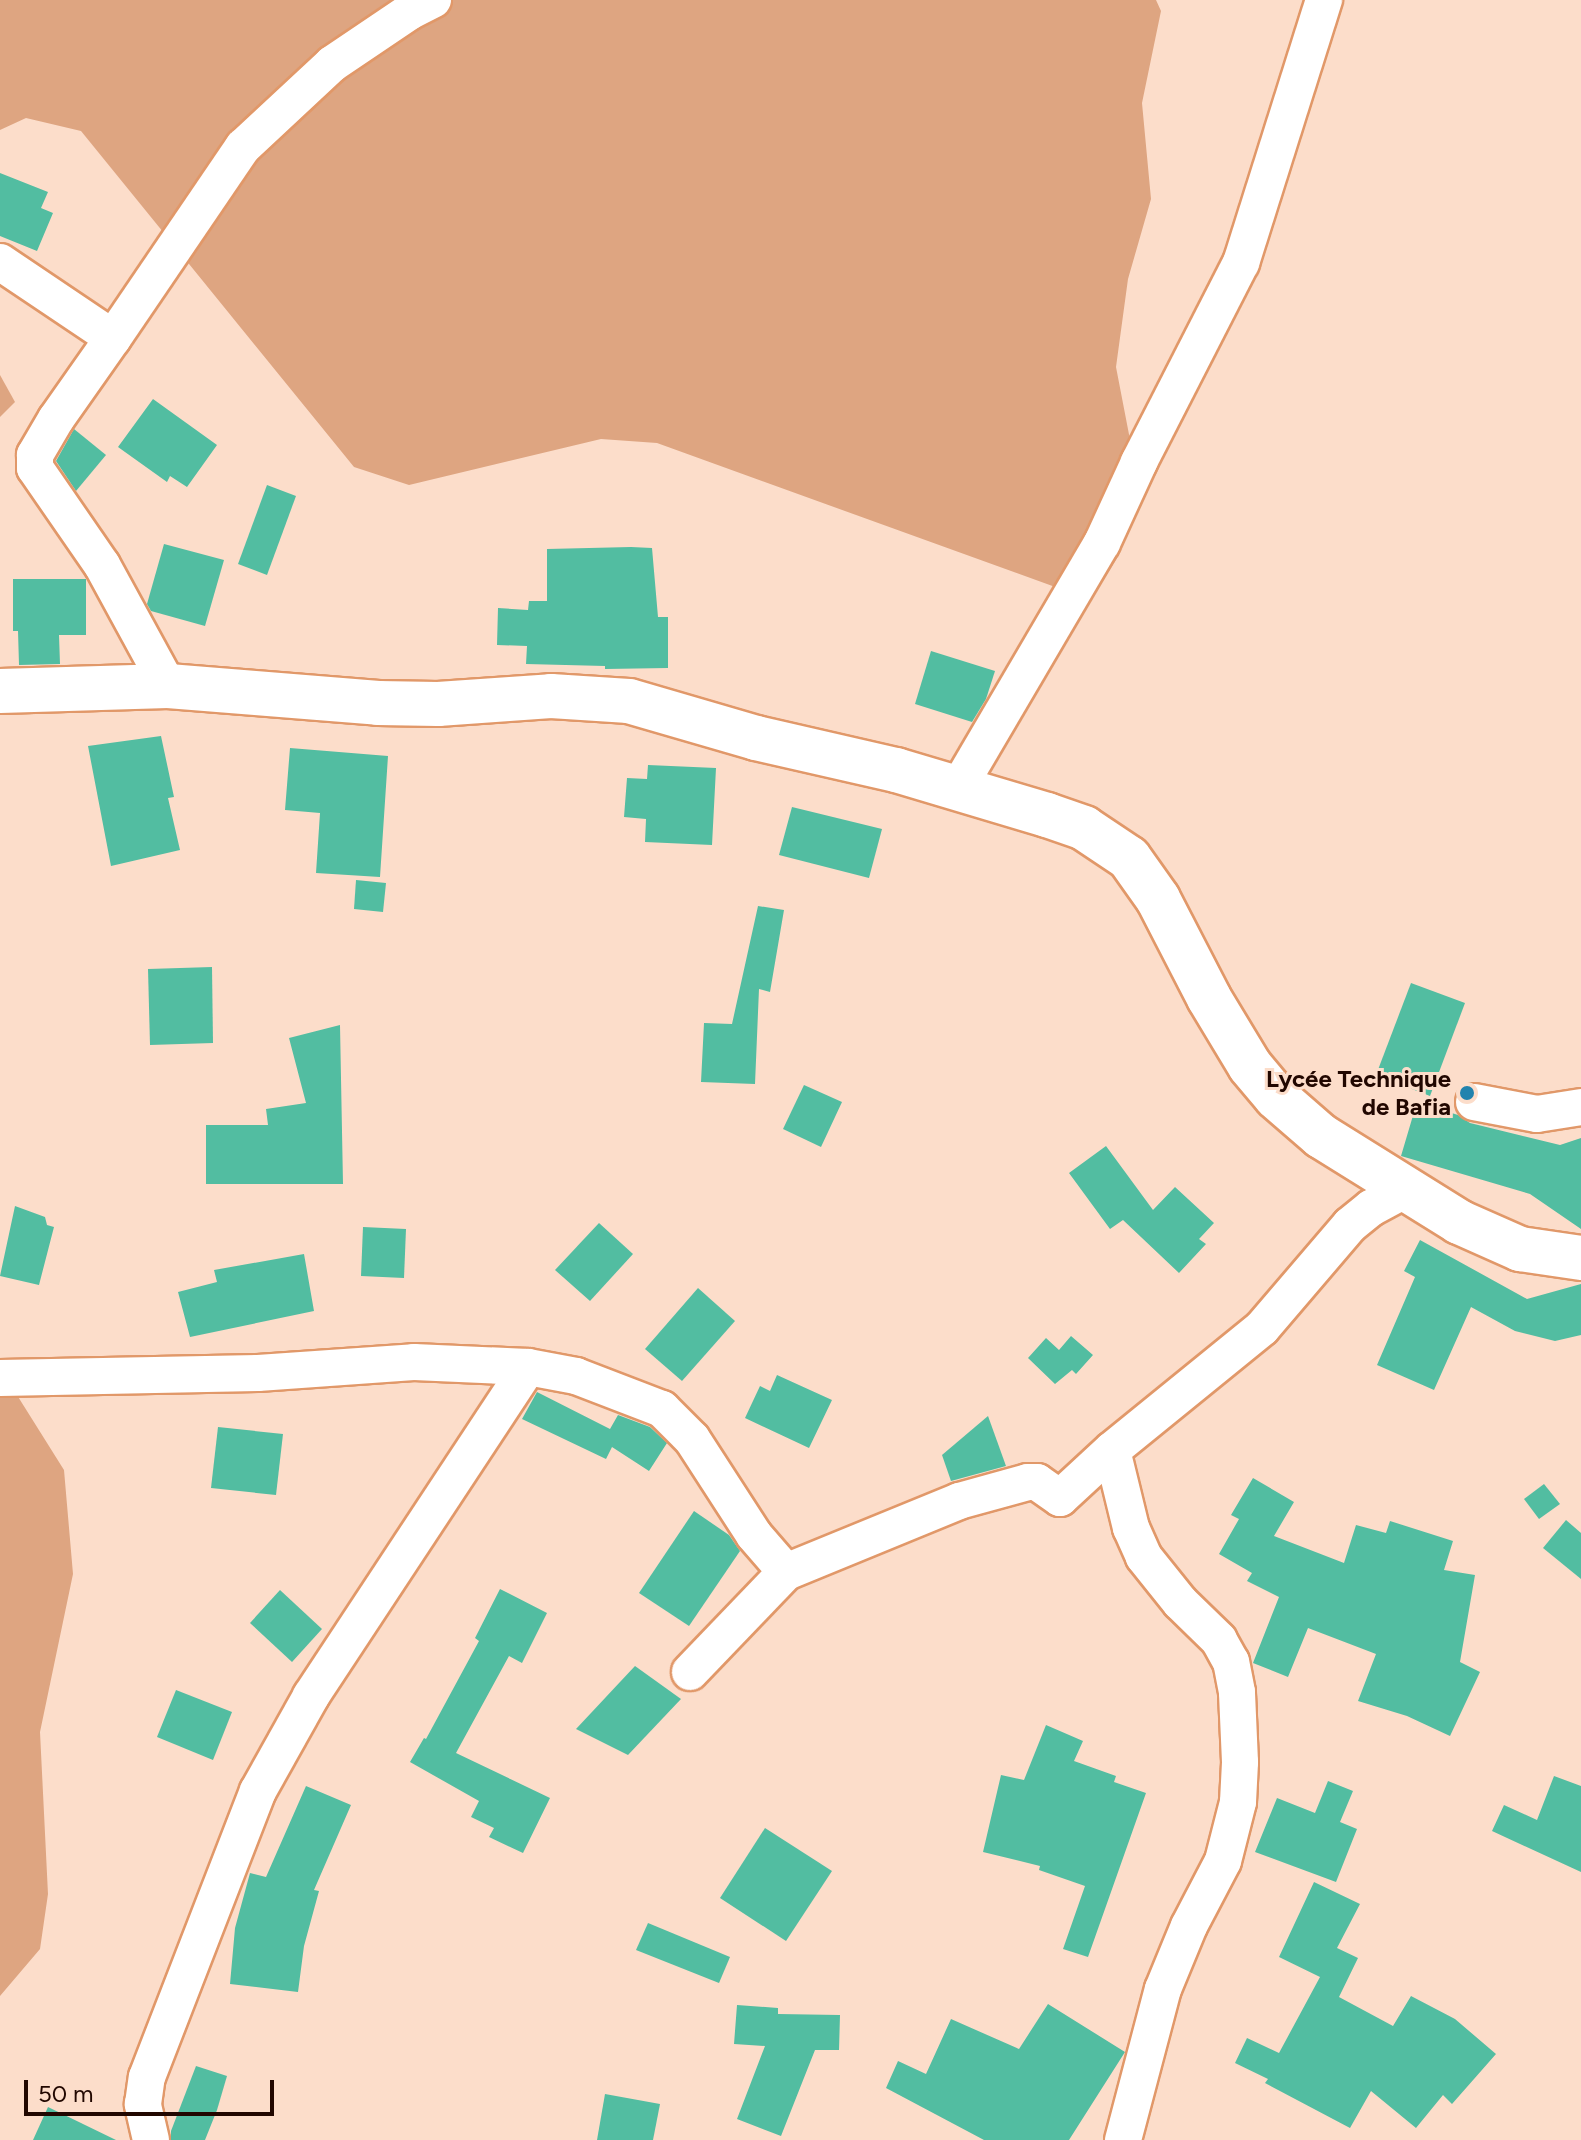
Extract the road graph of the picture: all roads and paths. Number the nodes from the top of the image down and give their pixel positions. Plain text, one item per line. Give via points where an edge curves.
1 (433, 0) edge
2 (1324, 0) edge
3 (0, 262) edge
4 (113, 338) junction
5 (168, 686) junction
6 (0, 691) edge
7 (958, 788) junction
8 (1474, 1102) dead end
9 (1581, 1107) edge
10 (1406, 1189) junction
11 (1581, 1258) edge
12 (528, 1367) junction
13 (0, 1378) edge
14 (1112, 1450) junction
15 (786, 1572) junction
16 (690, 1672) dead end
17 (151, 2140) edge
18 (1123, 2140) edge

1 - 4 street via 332,64 243,147
2 - 7 street via 1241,263 1102,543
3 - 4 street
4 - 5 street via 56,419 35,455 35,468 102,565
5 - 6 street
5 - 7 street via 378,703 551,696 629,701
7 - 10 street via 1084,828 1129,858 1158,899 1250,1066 1321,1136
8 - 9 street via 1537,1114
10 - 11 street via 1459,1222 1520,1249
10 - 14 street via 1350,1225 1262,1328
12 - 13 street via 414,1362 243,1374
12 - 15 street via 576,1376 662,1409 692,1439 754,1535
12 - 17 street via 311,1696 258,1791 147,2077 143,2104
14 - 15 street via 1060,1498 1037,1482 1014,1486 959,1501
14 - 18 street via 1131,1528 1144,1557 1219,1640 1231,1662 1240,1762 1238,1802 1223,1861 1163,1989
15 - 16 street

